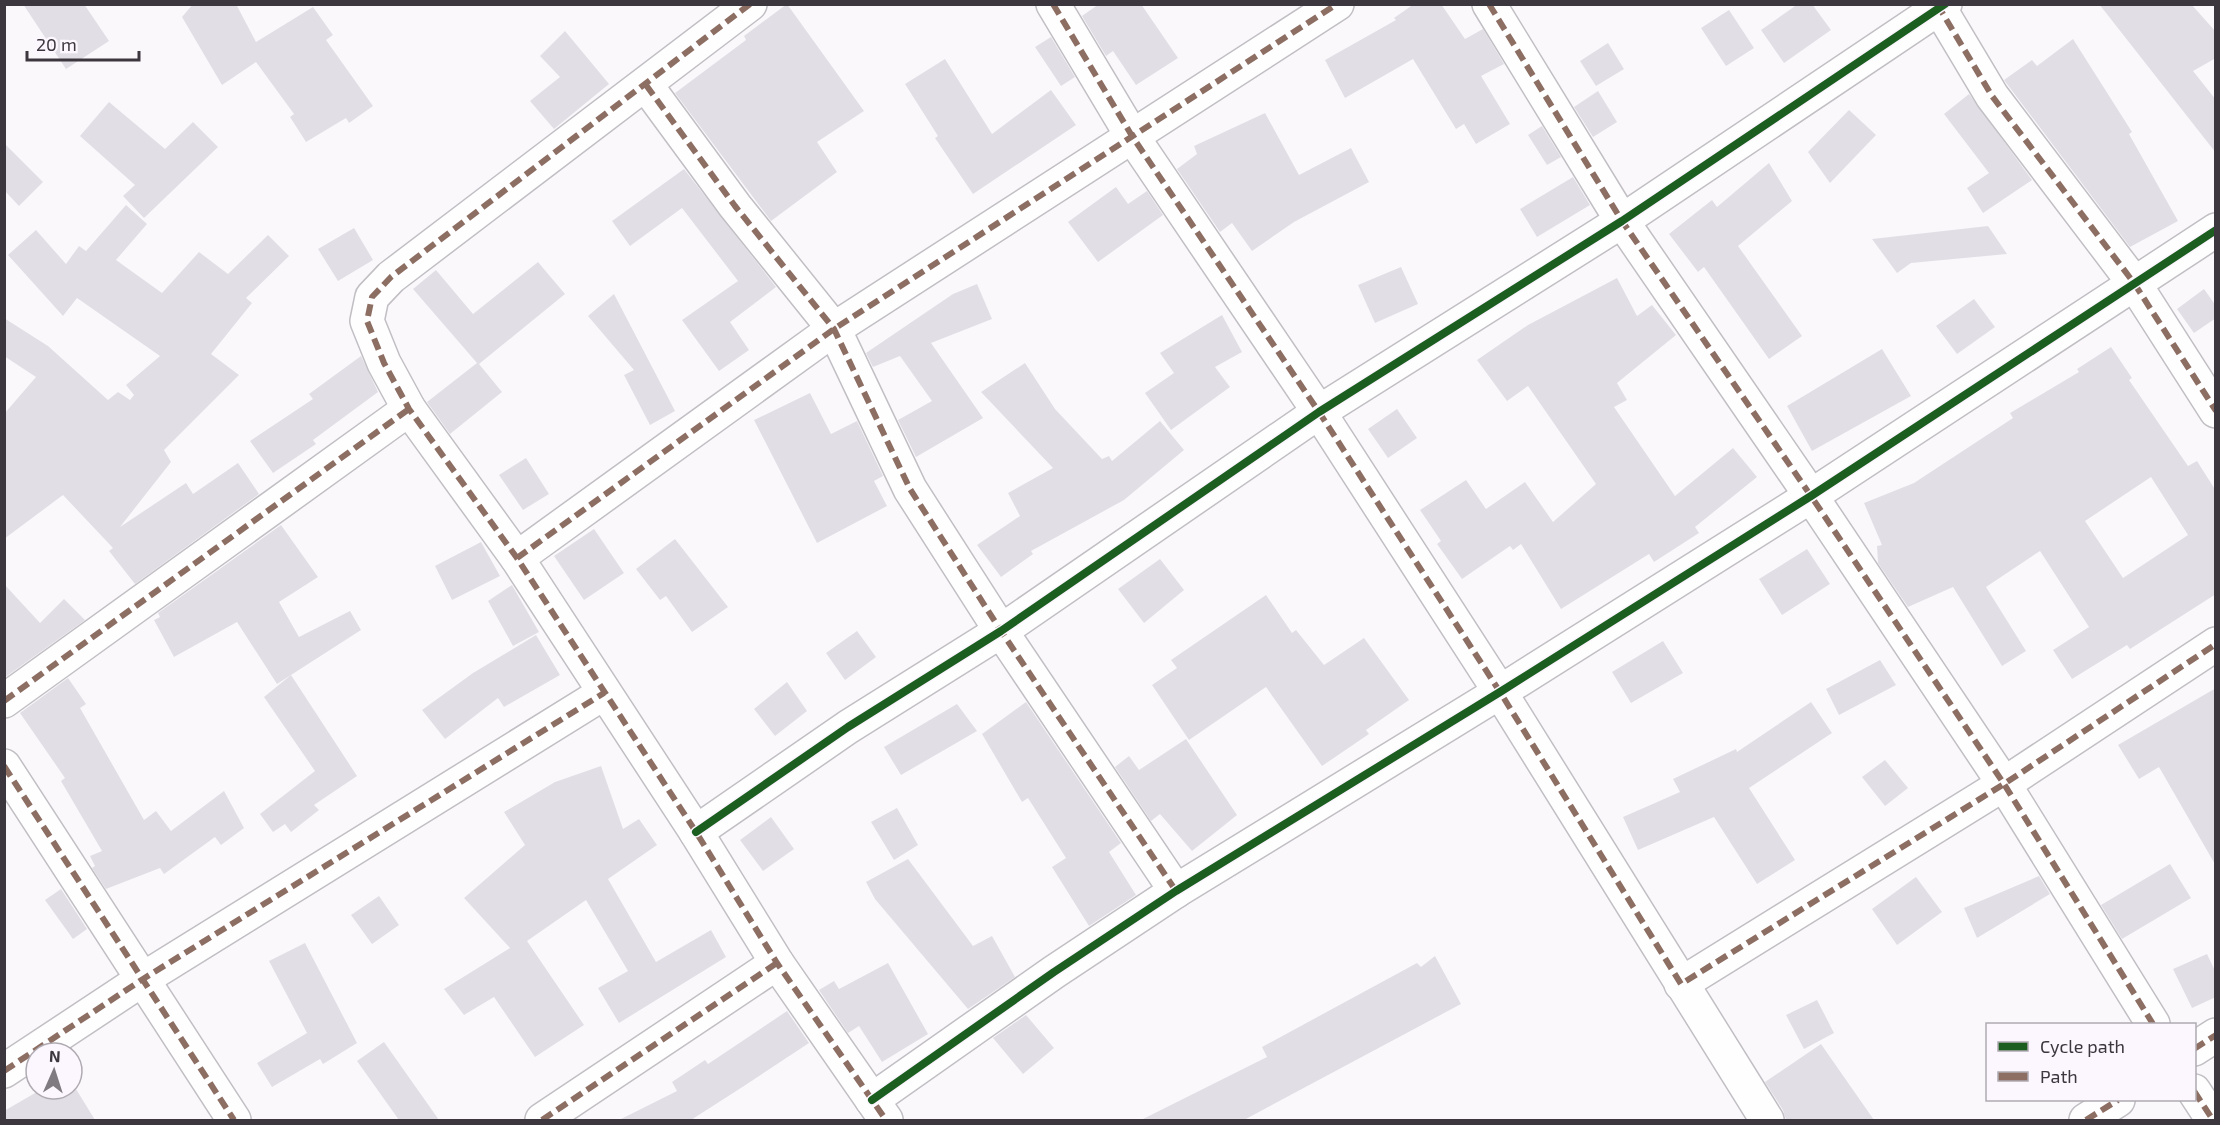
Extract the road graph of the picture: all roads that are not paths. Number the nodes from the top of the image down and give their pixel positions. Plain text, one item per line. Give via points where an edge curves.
1 (750, 4) edge
2 (1053, 4) edge
3 (1336, 4) edge
4 (1489, 4) edge
5 (1940, 6) edge
6 (646, 85) junction
7 (1132, 136) junction
8 (1622, 221) junction
9 (2216, 230) edge
10 (2133, 283) junction
11 (834, 328) junction
12 (410, 409) junction
13 (2216, 411) edge
14 (1319, 412) junction
15 (1811, 496) junction
16 (517, 558) junction
17 (1001, 631) junction
18 (2216, 644) edge
19 (1500, 692) junction
20 (604, 693) junction
21 (4, 701) edge
22 (4, 766) edge
23 (2004, 784) junction
24 (696, 832) junction
25 (1176, 891) junction
26 (777, 963) junction
27 (143, 979) junction
28 (1682, 984) junction
29 (2152, 1023) edge
30 (2216, 1035) edge
31 (2196, 1048) edge
32 (4, 1071) edge
33 (2196, 1094) edge
34 (2116, 1101) edge
35 (879, 1110) edge
36 (234, 1120) edge
37 (542, 1120) edge
38 (1767, 1120) edge
39 (2086, 1120) edge
40 (2213, 1120) edge

1 - 6 street
2 - 7 street
3 - 7 street
4 - 8 street
5 - 8 street
5 - 10 street via 1992,96
6 - 11 street via 735,206
6 - 12 street via 391,277 372,297 367,321 384,363
7 - 11 street
7 - 14 street
8 - 14 street
8 - 15 street
9 - 10 street
10 - 13 street
10 - 15 street
11 - 16 street
11 - 17 street via 910,489
12 - 16 street
12 - 21 street
14 - 17 street
14 - 19 street
15 - 19 street
15 - 23 street
16 - 20 street
17 - 24 street via 848,727
17 - 25 street
18 - 23 street
19 - 25 street
19 - 28 street
20 - 24 street
20 - 27 street
22 - 27 street
23 - 28 street
23 - 29 street
24 - 26 street
25 - 35 street via 1054,972
26 - 35 street
26 - 37 street
27 - 32 street
27 - 36 street
28 - 38 street
30 - 31 street
33 - 40 street
34 - 39 street

